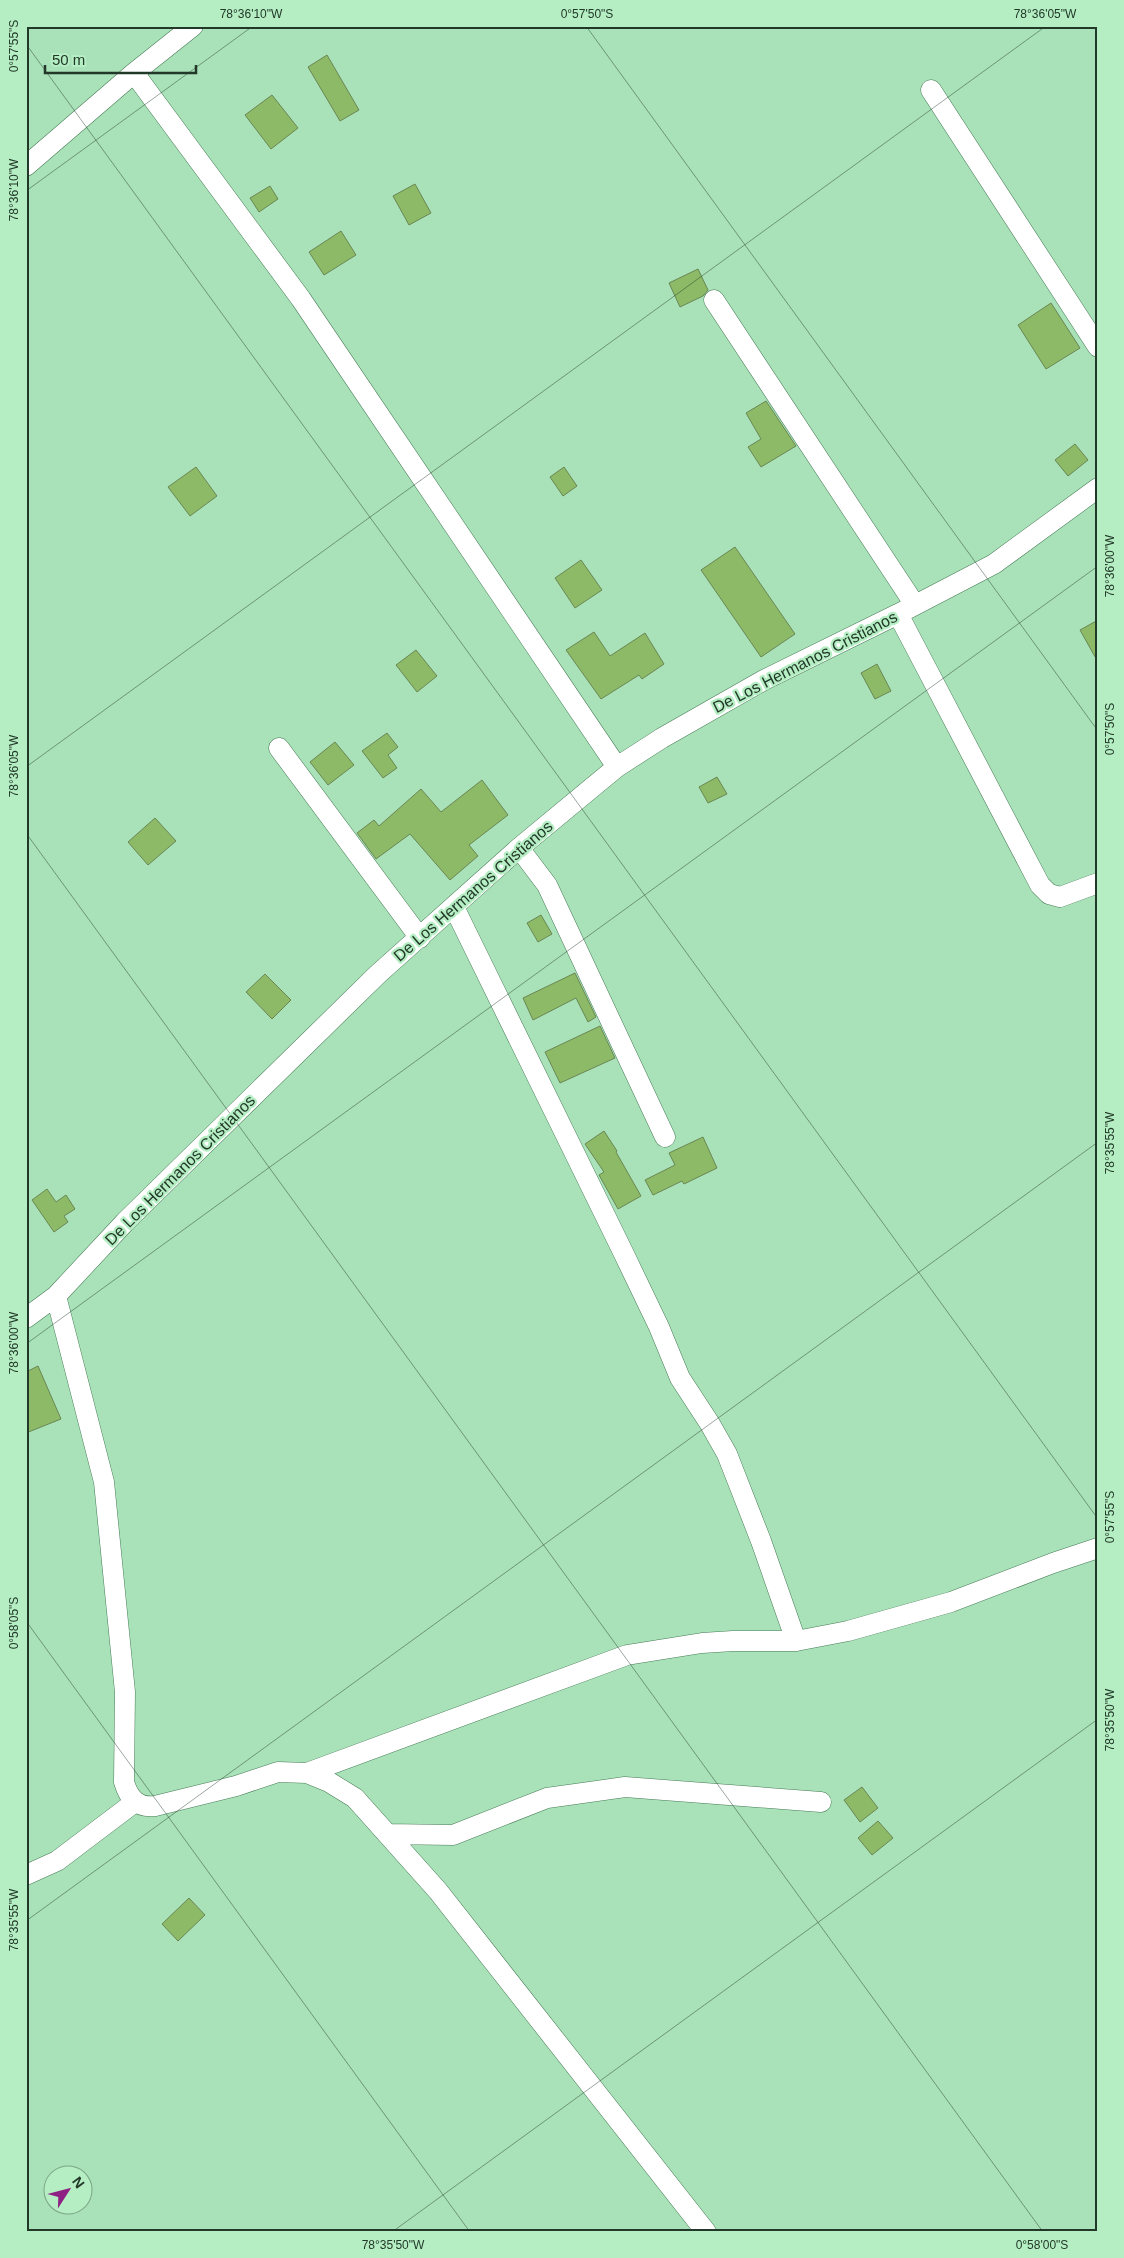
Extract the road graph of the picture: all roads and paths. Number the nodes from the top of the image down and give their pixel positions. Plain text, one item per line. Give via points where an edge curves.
1 (193, 26) edge
2 (134, 73) junction
3 (931, 90) dead end
4 (26, 166) edge
5 (714, 300) dead end
6 (1098, 347) edge
7 (1098, 488) edge
8 (907, 610) junction
9 (279, 748) dead end
10 (617, 767) junction
11 (519, 848) junction
12 (1098, 883) edge
13 (454, 908) junction
14 (420, 938) junction
15 (665, 1137) dead end
16 (56, 1296) junction
17 (26, 1318) edge
18 (1098, 1548) edge
19 (796, 1641) junction
20 (307, 1773) junction
21 (135, 1802) junction
22 (821, 1802) dead end
23 (387, 1834) junction
24 (26, 1875) edge
25 (706, 2232) edge

1 - 2 street
2 - 4 street
2 - 10 street via 301,300
3 - 6 street
5 - 8 street
7 - 8 street, De Los Hermanos Cristianos via 994,564
8 - 10 street, De Los Hermanos Cristianos via 764,680
8 - 12 street via 1040,884 1048,894 1060,896
9 - 14 street
10 - 11 street, De Los Hermanos Cristianos
11 - 13 street, De Los Hermanos Cristianos
11 - 15 street via 547,884
13 - 14 street, De Los Hermanos Cristianos
13 - 19 street via 623,1252 680,1378 727,1454
14 - 16 street, De Los Hermanos Cristianos via 378,974 125,1222
16 - 17 street, De Los Hermanos Cristianos
16 - 21 street via 104,1482 125,1692 124,1782
18 - 19 street via 934,1607 848,1631
19 - 20 street via 733,1640 626,1655
20 - 21 street via 278,1772 155,1806 145,1807
20 - 23 street via 355,1798
21 - 24 street via 57,1861
22 - 23 street via 625,1787 547,1798 453,1835
23 - 25 street via 438,1891

